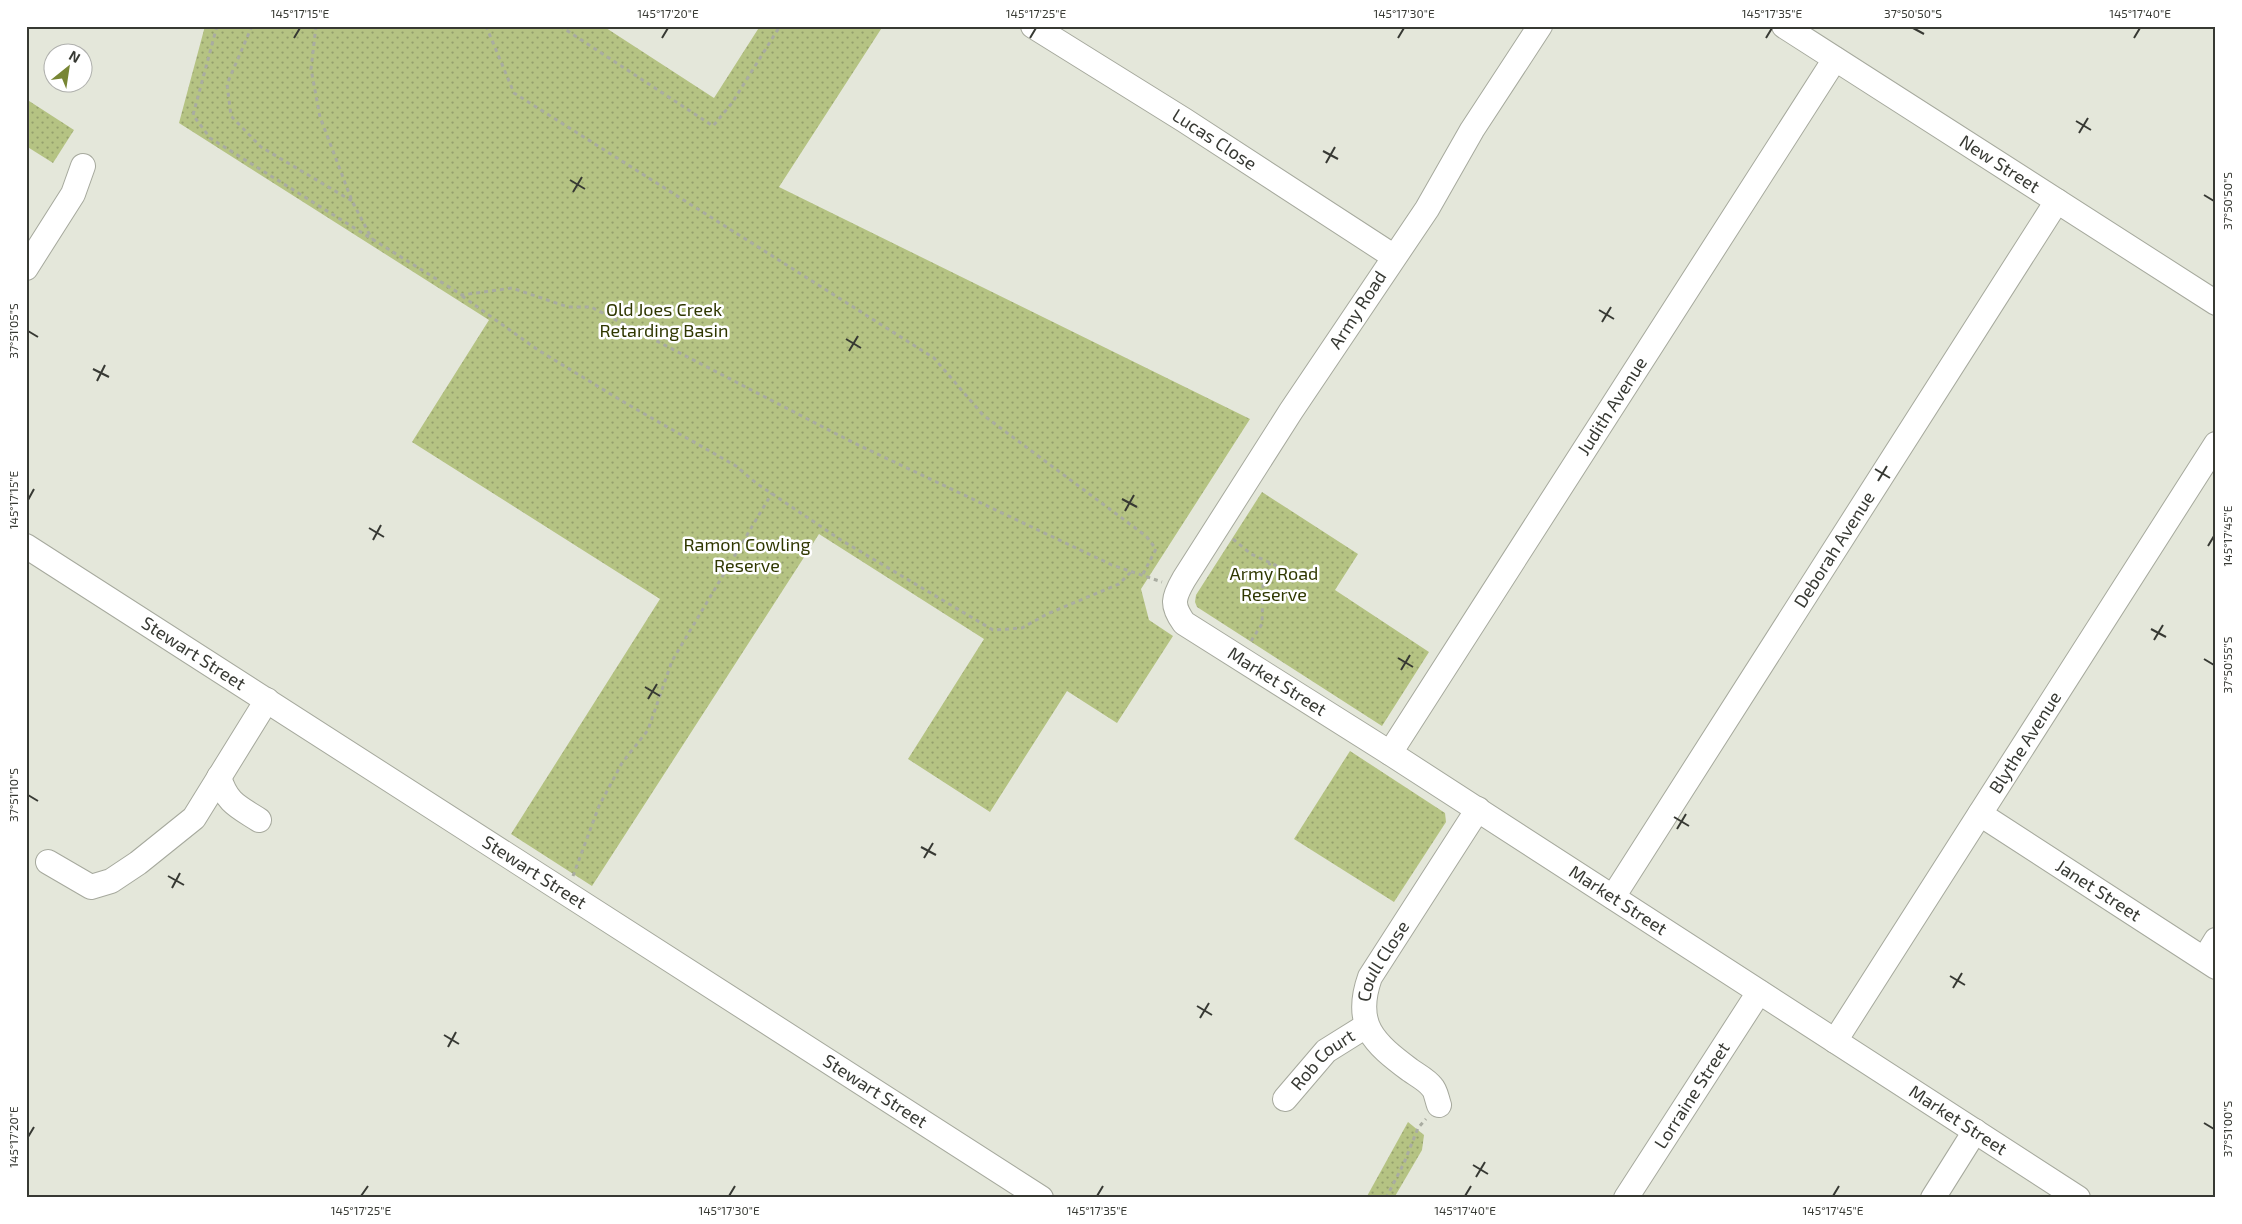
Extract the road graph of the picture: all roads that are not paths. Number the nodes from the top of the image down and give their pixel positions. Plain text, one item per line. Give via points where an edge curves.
1 (1033, 26) edge
2 (1540, 26) edge
3 (1784, 26) edge
4 (1835, 59) junction
5 (83, 166) dead end
6 (2056, 201) junction
7 (1393, 256) junction
8 (26, 268) edge
9 (2216, 303) edge
10 (2216, 444) edge
11 (26, 546) edge
12 (1175, 594) joint
13 (267, 700) junction
14 (1390, 753) junction
15 (219, 777) junction
16 (1478, 810) junction
17 (1980, 814) junction
18 (259, 820) dead end
19 (48, 862) dead end
20 (1612, 897) junction
21 (2212, 955) edge
22 (1760, 992) junction
23 (1366, 1026) junction
24 (1835, 1041) junction
25 (1285, 1099) dead end
26 (1439, 1105) dead end
27 (1975, 1131) junction
28 (1041, 1198) edge
29 (1626, 1198) edge
30 (1933, 1198) edge
31 (2078, 1198) edge

1 - 7 street, Lucas Close
2 - 7 street, Army Road via 1472,130 1427,209
3 - 4 street, New Street
4 - 6 street, New Street
4 - 14 street, Judith Avenue
5 - 8 street via 73,194
6 - 9 street, New Street
6 - 20 street, Deborah Avenue
7 - 12 street, Army Road
10 - 17 street, Blythe Avenue
11 - 13 street, Stewart Street
12 - 14 street, Market Street via 1175,610 1184,623
13 - 15 street
13 - 28 street, Stewart Street
14 - 16 street, Market Street
15 - 18 street via 224,793 234,805
15 - 19 street via 194,818 110,881 91,887
16 - 20 street, Market Street
16 - 23 street, Coull Close via 1370,977 1364,993
17 - 21 street, Janet Street
17 - 24 street, Blythe Avenue
20 - 22 street, Market Street
22 - 24 street, Market Street
22 - 29 street, Lorraine Street
23 - 25 street, Rob Court via 1326,1051
23 - 26 street, Coull Close via 1392,1056 1432,1087
24 - 27 street, Market Street
27 - 30 street
27 - 31 street, Market Street

